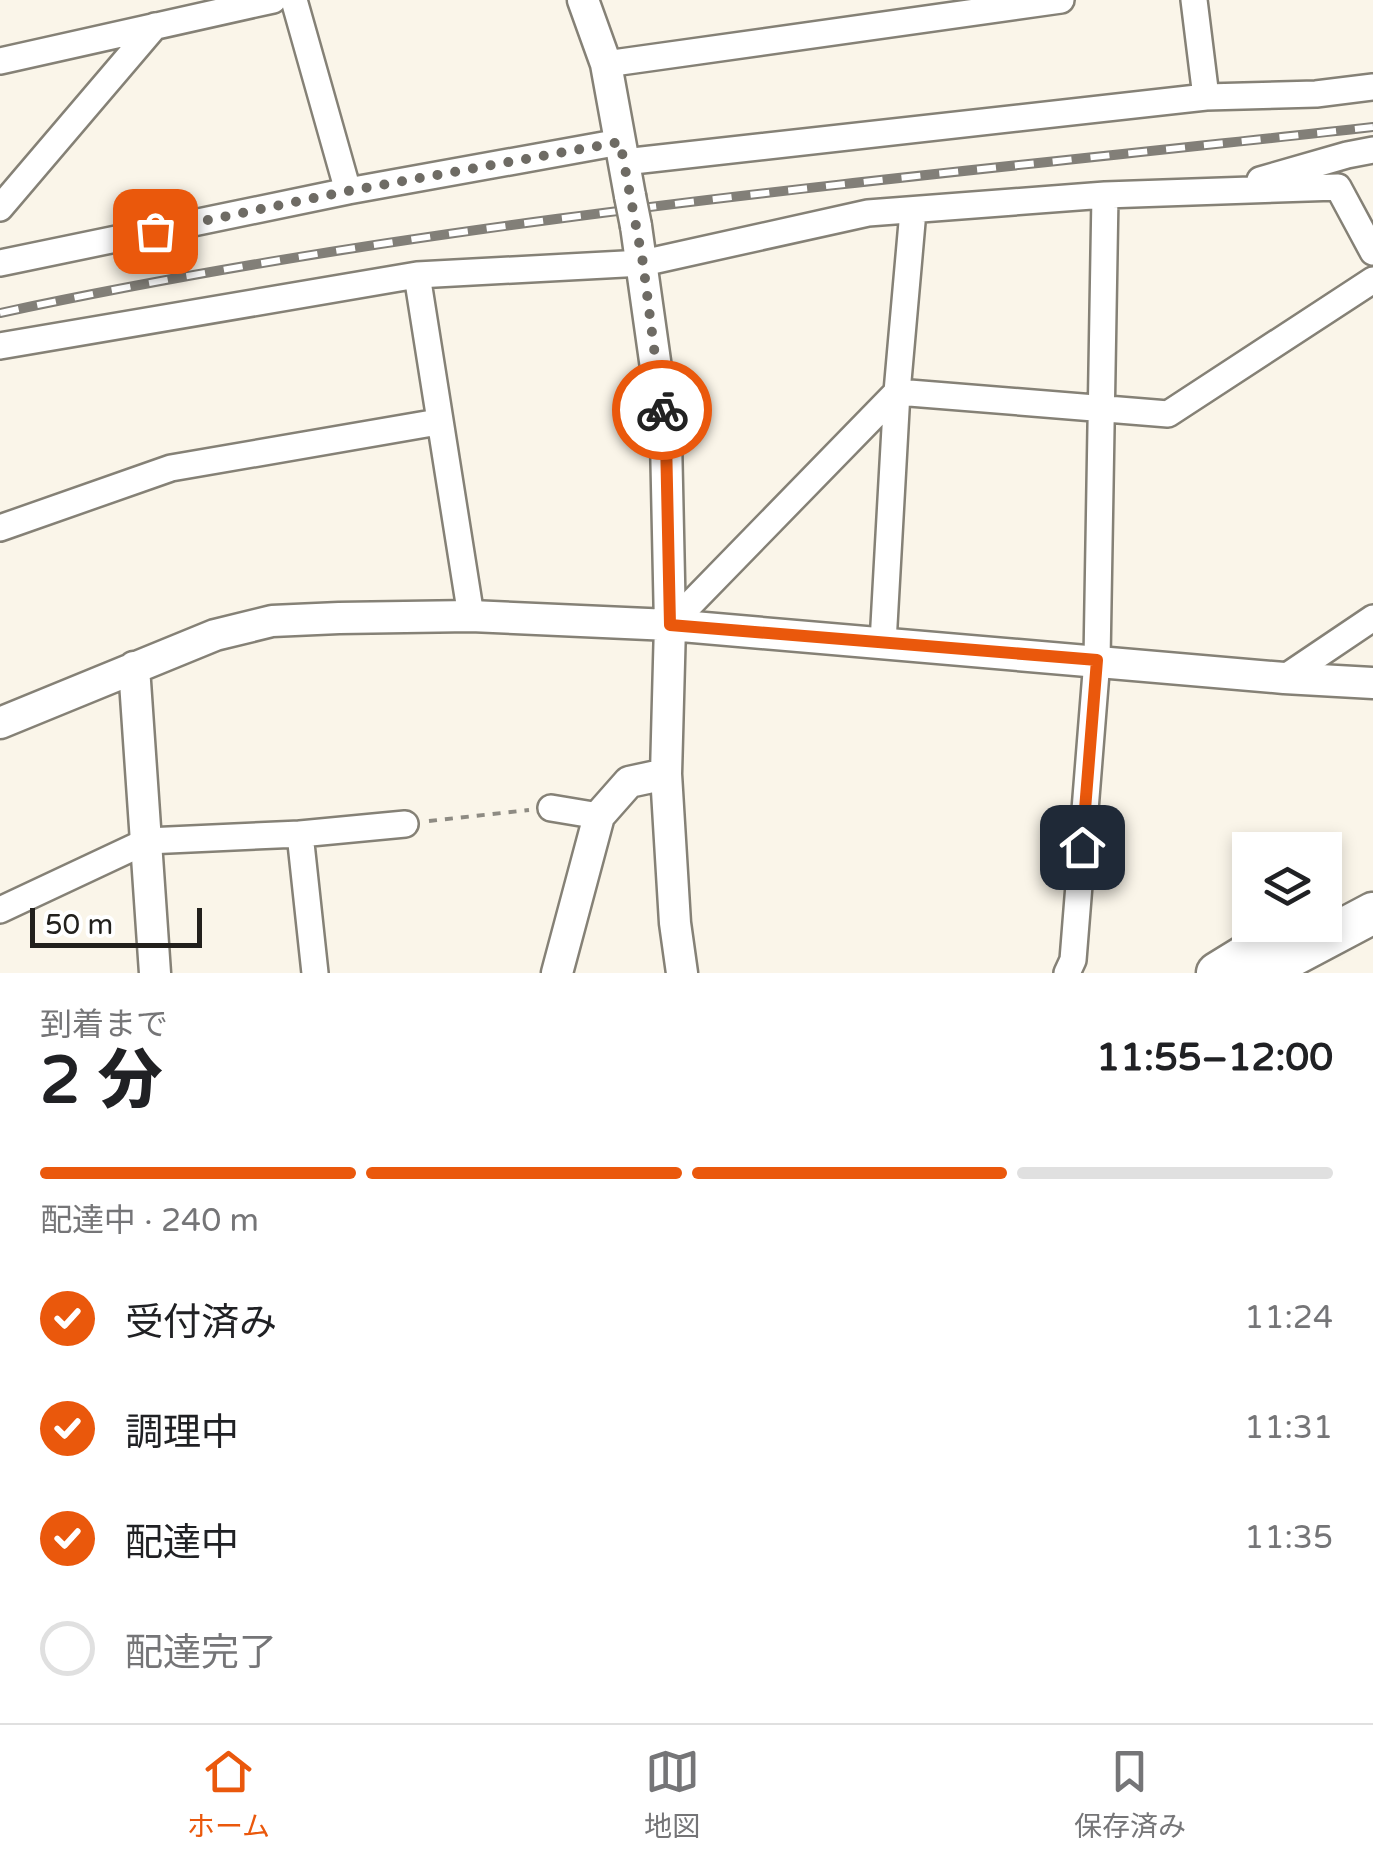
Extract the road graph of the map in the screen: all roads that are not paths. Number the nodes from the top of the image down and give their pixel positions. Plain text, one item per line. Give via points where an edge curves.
1 (273, 0) edge
2 (294, 0) edge
3 (583, 0) edge
4 (1061, 0) edge
5 (1194, 0) edge
6 (155, 26) junction
7 (0, 61) edge
8 (606, 64) junction
9 (1373, 86) edge
10 (1206, 97) junction
11 (1373, 150) edge
12 (622, 152) junction
13 (1227, 190) junction
14 (348, 191) junction
15 (1105, 194) junction
16 (0, 208) edge
17 (913, 210) junction
18 (1373, 252) edge
19 (0, 263) edge
20 (643, 263) junction
21 (418, 274) junction
22 (1373, 280) edge
23 (0, 346) edge
24 (898, 392) junction
25 (1102, 410) junction
26 (438, 422) junction
27 (0, 528) edge
28 (472, 616) junction
29 (1373, 618) edge
30 (670, 625) junction
31 (883, 643) junction
32 (1097, 660) junction
33 (134, 667) junction
34 (1284, 678) junction
35 (1373, 683) edge
36 (0, 722) edge
37 (666, 774) junction
38 (550, 808) road end
39 (600, 816) junction
40 (405, 824) road end
41 (300, 834) junction
42 (147, 842) junction
43 (1373, 888) edge
44 (1342, 904) edge
45 (0, 910) edge
46 (1373, 913) edge
47 (1269, 942) edge
48 (155, 973) edge
49 (315, 973) edge
50 (557, 973) edge
51 (682, 973) edge
52 (1066, 973) edge
53 (1217, 973) edge
54 (1260, 973) edge

1 - 6 street
2 - 14 street
3 - 8 street
4 - 8 street
5 - 10 street
6 - 7 street
6 - 16 street
8 - 12 street
9 - 10 street
10 - 12 street
11 - 13 street
12 - 14 street
12 - 20 street, bridge
13 - 15 street
13 - 18 street via 1338,187
14 - 19 street
15 - 17 street
15 - 25 street
17 - 20 street via 868,213
17 - 24 street
20 - 21 street
20 - 30 street via 666,439
21 - 23 street
21 - 26 street
22 - 25 street via 1168,414
24 - 25 street
24 - 30 street
24 - 31 street
25 - 32 street
26 - 27 street via 171,468
26 - 28 street
28 - 30 street
28 - 33 street via 272,621
29 - 34 street
30 - 31 street
30 - 37 street
31 - 32 street
32 - 34 street
32 - 52 street via 1073,960
33 - 36 street
33 - 42 street
34 - 35 street
37 - 39 street via 629,782
37 - 51 street
38 - 39 street
39 - 50 street
40 - 41 street
41 - 42 street
41 - 49 street
42 - 45 street
42 - 48 street
43 - 44 highway
46 - 54 highway
47 - 53 highway

